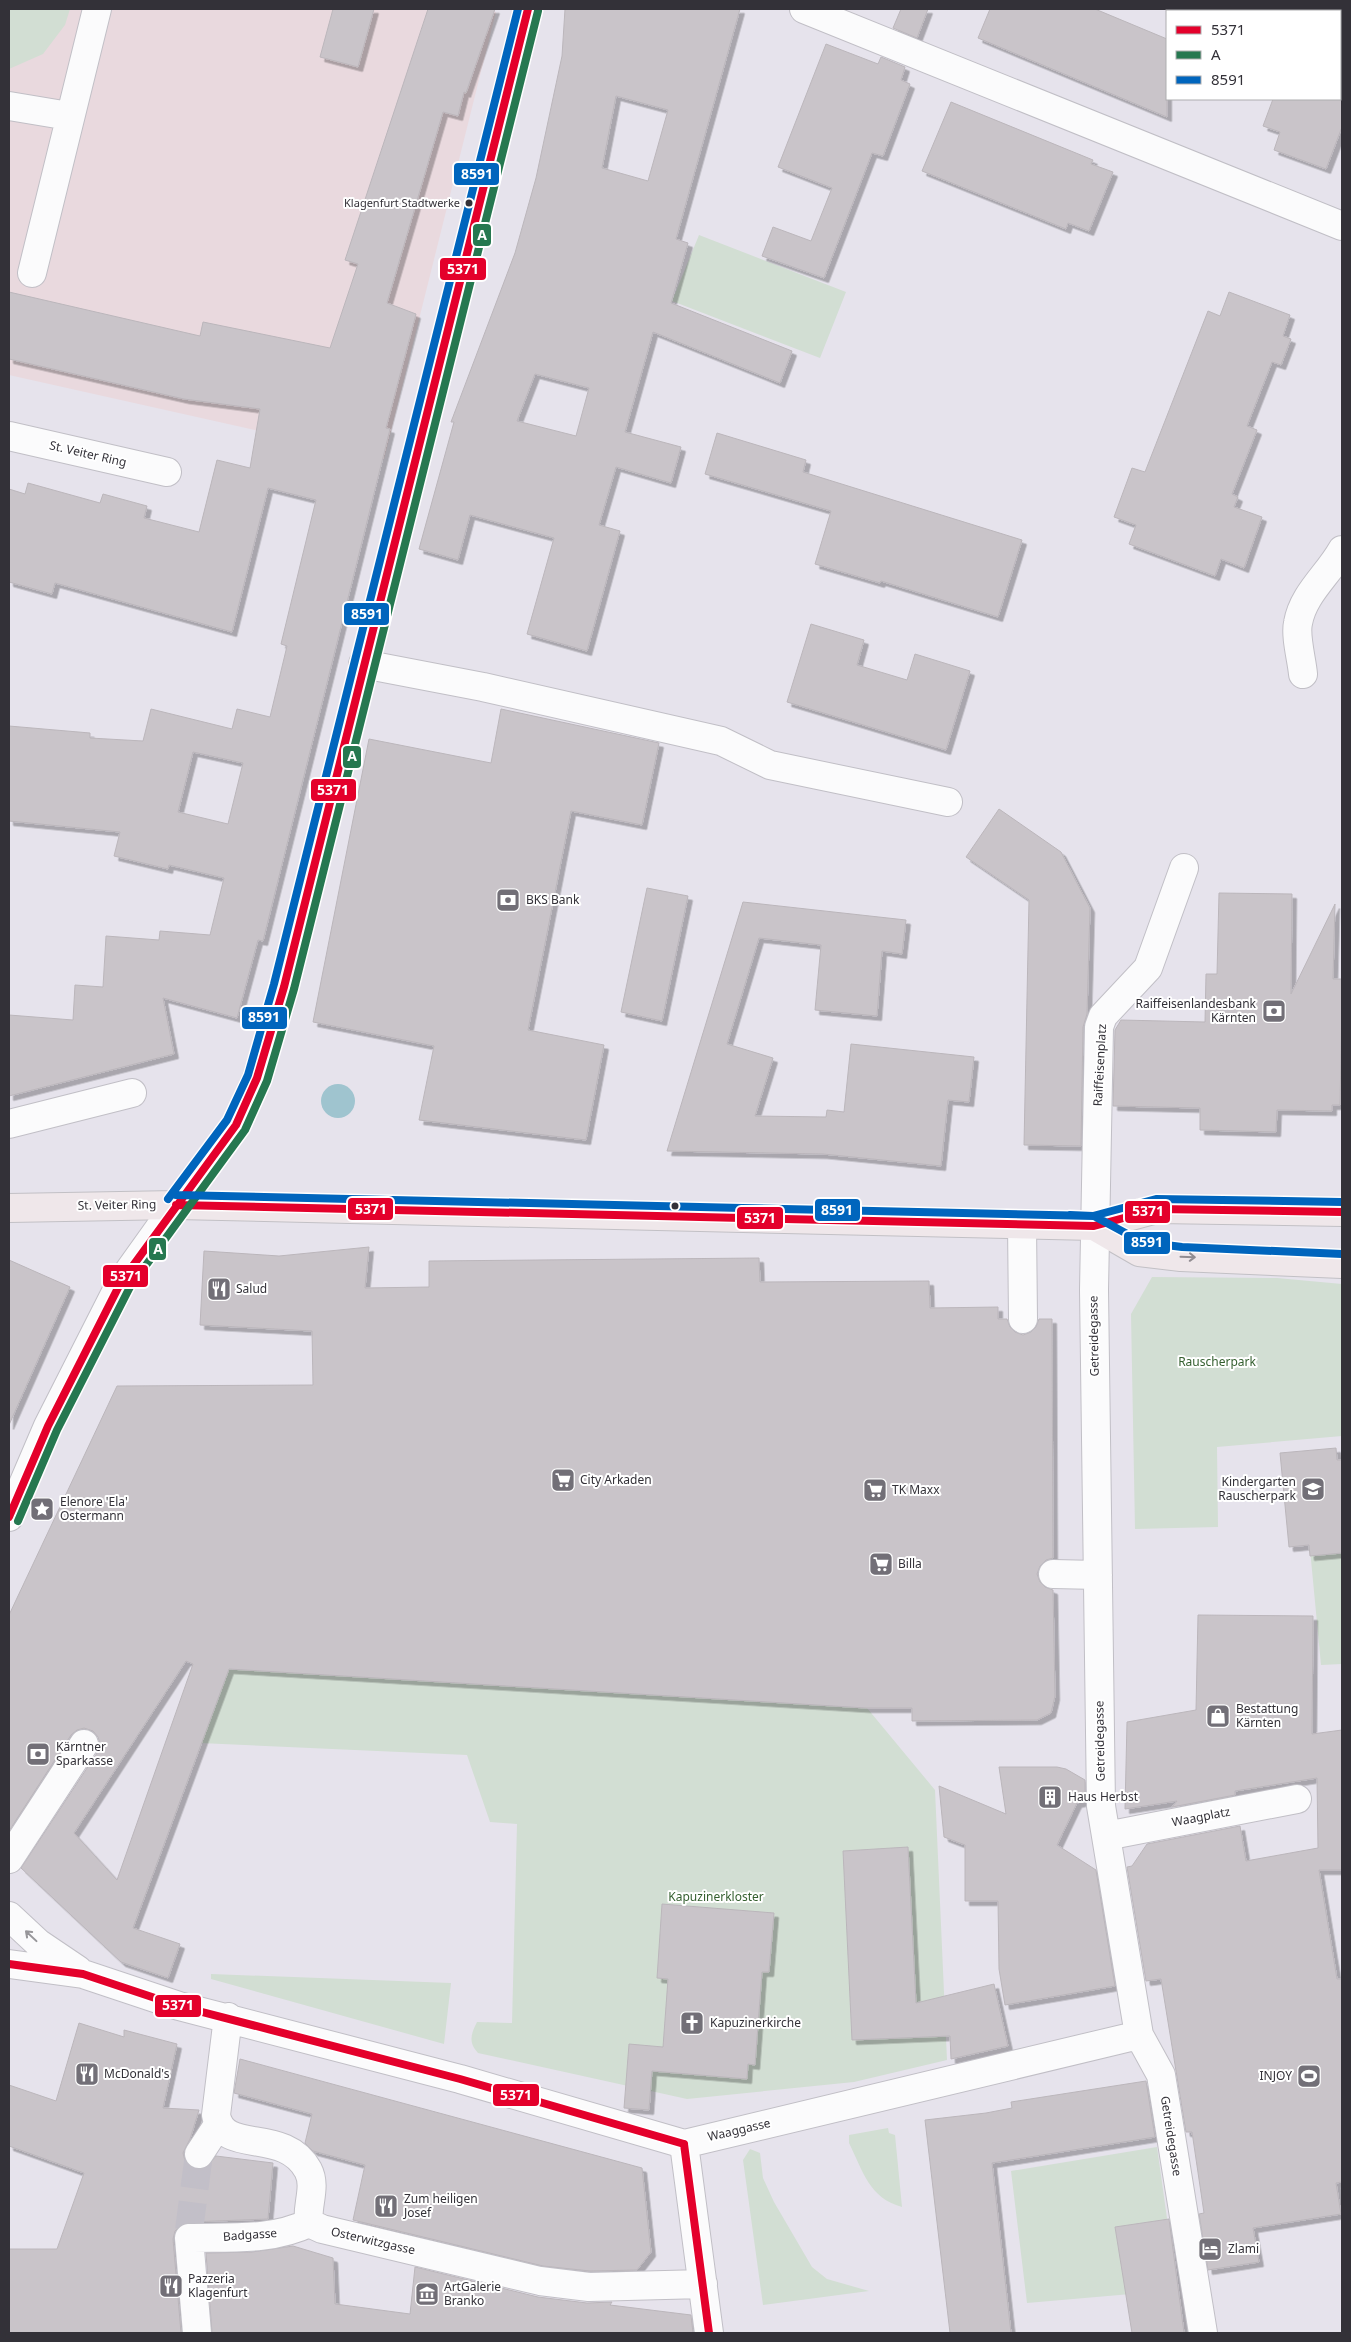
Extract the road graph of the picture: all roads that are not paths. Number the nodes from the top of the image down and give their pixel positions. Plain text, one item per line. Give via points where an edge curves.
1 (97, 9) edge
2 (528, 9) edge
3 (804, 9) edge
4 (9, 106) edge
5 (69, 116) junction
6 (1342, 226) edge
7 (32, 273) dead end
8 (9, 436) edge
9 (167, 472) dead end
10 (1342, 550) edge
11 (363, 664) junction
12 (1303, 674) dead end
13 (948, 802) dead end
14 (1184, 868) dead end
15 (132, 1093) dead end
16 (9, 1124) edge
17 (176, 1205) junction
18 (9, 1208) edge
19 (1342, 1212) edge
20 (1022, 1224) junction
21 (1094, 1226) junction
22 (1342, 1264) edge
23 (1023, 1319) dead end
24 (9, 1517) edge
25 (1053, 1574) dead end
26 (1098, 1575) junction
27 (84, 1744) dead end
28 (1297, 1799) dead end
29 (1106, 1836) junction
30 (9, 1859) edge
31 (9, 1916) edge
32 (9, 1964) edge
33 (83, 1974) junction
34 (228, 2017) junction
35 (1139, 2035) junction
36 (218, 2125) junction
37 (684, 2144) junction
38 (199, 2154) tunnel mouth
39 (309, 2223) junction
40 (703, 2284) junction
41 (197, 2333) edge
42 (709, 2333) edge
43 (1203, 2333) edge

1 - 5 street
2 - 11 main road
3 - 6 street
4 - 5 street
5 - 7 street
8 - 9 street, St. Veiter Ring
10 - 12 street via 1334,566 1312,589 1297,624
11 - 13 street via 483,687 721,741 770,765
11 - 17 main road via 284,987 257,1078 236,1125
14 - 21 street, Raiffeisenplatz via 1148,968 1103,1016 1099,1027
15 - 16 street
17 - 18 main road, St. Veiter Ring
17 - 20 main road, St. Veiter Ring
17 - 24 street via 121,1282 48,1426
19 - 21 main road, St. Veiter Ring via 1158,1209
20 - 21 main road, St. Veiter Ring
20 - 23 street
21 -> 22 main road, St. Veiter Ring via 1139,1252 1181,1257
21 - 26 street, Getreidegasse
25 - 26 street
26 - 29 street, Getreidegasse via 1101,1806
27 - 30 street
28 - 29 street, Waagplatz
29 - 35 street, Getreidegasse
33 -> 31 street via 38,1943
32 - 33 street
33 - 34 street, Waaggasse via 179,2006
34 - 36 street via 216,2115
34 - 37 street, Waaggasse
35 - 37 street, Waaggasse
35 - 43 street, Getreidegasse via 1161,2075
36 - 38 street
36 - 39 street via 238,2138 277,2144 293,2152 308,2170 312,2185
37 - 40 street
39 - 40 street, Osterwitzgasse via 322,2229 540,2281 589,2287
39 - 41 street, Badgasse via 294,2231 272,2236 189,2234
40 - 42 street

